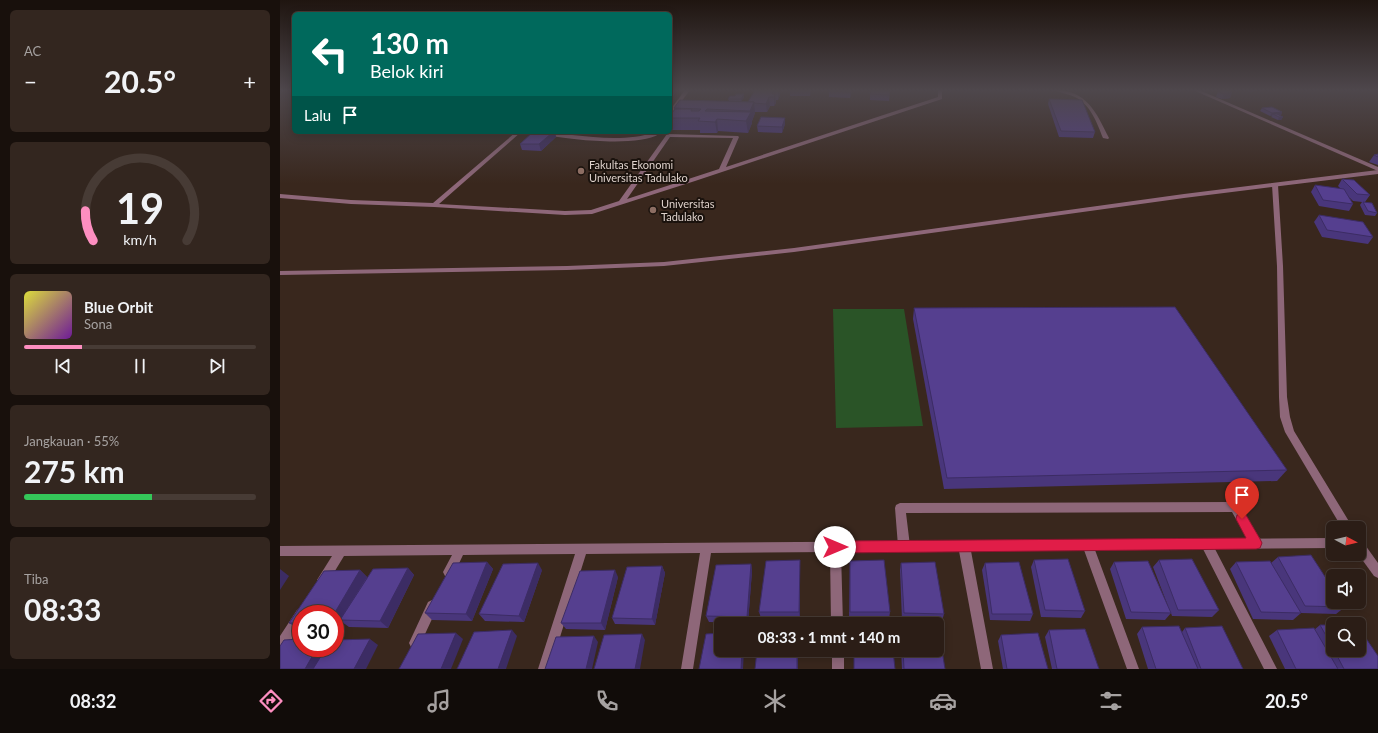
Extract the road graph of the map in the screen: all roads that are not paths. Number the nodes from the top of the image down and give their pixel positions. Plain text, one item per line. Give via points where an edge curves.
1 (870, 121) edge
2 (1097, 121) edge
3 (1267, 121) edge
4 (517, 134) edge
5 (549, 134) edge
6 (654, 134) edge
7 (662, 134) edge
8 (669, 135) junction
9 (1106, 138) dead end
10 (1378, 169) edge
11 (722, 170) junction
12 (1378, 172) edge
13 (1275, 185) junction
14 (280, 196) edge
15 (622, 202) junction
16 (434, 205) junction
17 (280, 273) edge
18 (1344, 521) edge
19 (1256, 543) junction
20 (1326, 543) edge
21 (1206, 544) junction
22 (1088, 545) junction
23 (904, 546) junction
24 (964, 546) junction
25 (835, 547) junction
26 (706, 548) junction
27 (582, 549) junction
28 (460, 550) junction
29 (280, 551) edge
30 (341, 551) junction
31 (1366, 556) edge
32 (1378, 572) edge
33 (443, 585) edge
34 (317, 589) edge
35 (436, 599) edge
36 (309, 601) edge
37 (307, 605) edge
38 (837, 617) edge
39 (292, 628) edge
40 (280, 647) edge
41 (409, 655) edge
42 (838, 657) edge
43 (544, 669) edge
44 (688, 669) edge
45 (838, 669) edge
46 (988, 669) edge
47 (1133, 669) edge
48 (1271, 669) edge

1 - 11 street
2 - 9 street
3 - 10 street
4 - 16 street
5 - 6 street via 631,140
7 - 8 street
8 - 11 street via 736,137
8 - 15 street
11 - 15 street
12 - 13 street
13 - 17 street via 794,250 664,264
13 - 18 street via 1283,397 1286,417 1290,432
14 - 16 street
15 - 16 street via 592,212 565,213
19 - 20 street
19 - 21 street
19 - 23 street via 1235,507 900,508
21 - 22 street
21 - 48 street
22 - 24 street
22 - 47 street
23 - 24 street
23 - 25 street
24 - 46 street
25 - 26 street
25 - 38 street
26 - 27 street
26 - 44 street
27 - 28 street
27 - 43 street
28 - 30 street
28 - 33 street
29 - 30 street
30 - 34 street
31 - 32 street
35 - 41 street
36 - 37 street
39 - 40 street
42 - 45 street

